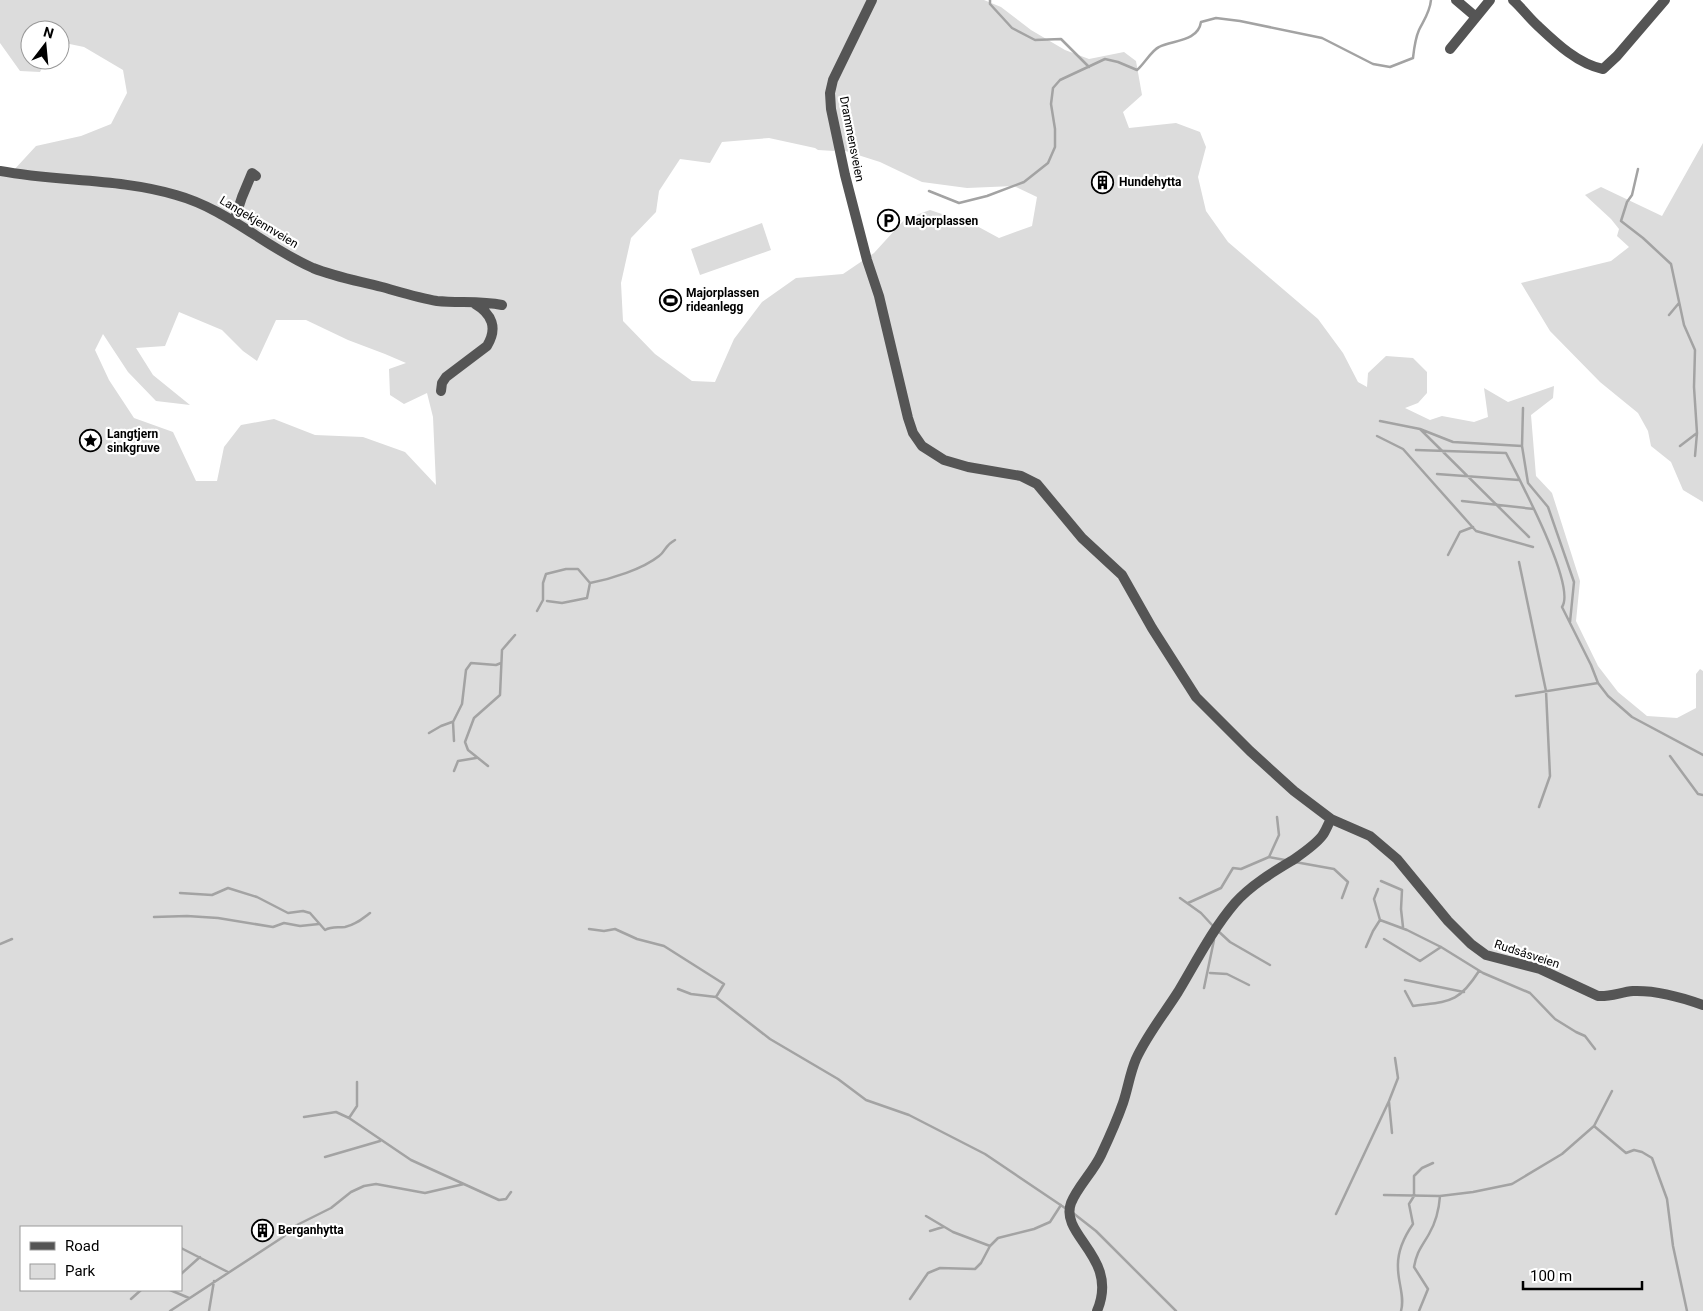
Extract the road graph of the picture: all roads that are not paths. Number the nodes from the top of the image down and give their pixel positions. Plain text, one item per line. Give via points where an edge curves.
1 (872, 0) edge
2 (1456, 0) edge
3 (1490, 0) edge
4 (1514, 0) edge
5 (1665, 0) edge
6 (1476, 17) junction
7 (1450, 49) dead end
8 (0, 171) edge
9 (256, 176) dead end
10 (234, 221) junction
11 (475, 304) junction
12 (502, 305) dead end
13 (441, 390) dead end
14 (1331, 819) junction
15 (1703, 1005) edge
16 (1097, 1311) edge

1 - 14 street, Drammensveien via 838,66 830,93 845,175 879,296 910,426 922,446 952,463 1021,476 1037,484 1082,538 1122,574 1196,697 1278,777
2 - 6 street
3 - 6 street
4 - 5 street via 1569,52 1589,66 1603,69
6 - 7 street
8 - 10 street, Langekjennveien via 127,184 166,192
9 - 10 street via 252,174
10 - 11 street, Langekjennveien via 290,256 329,274 436,300
11 - 12 street, Langekjennveien
11 - 13 street via 490,317 490,340 487,346 446,377
14 - 15 street, Rudsåsveien via 1370,836 1397,859 1448,921 1486,955 1540,969 1598,996 1648,992
14 - 16 street via 1322,836 1313,844 1235,903 1141,1049 1102,1155 1070,1207 1071,1222 1102,1276 1102,1296

